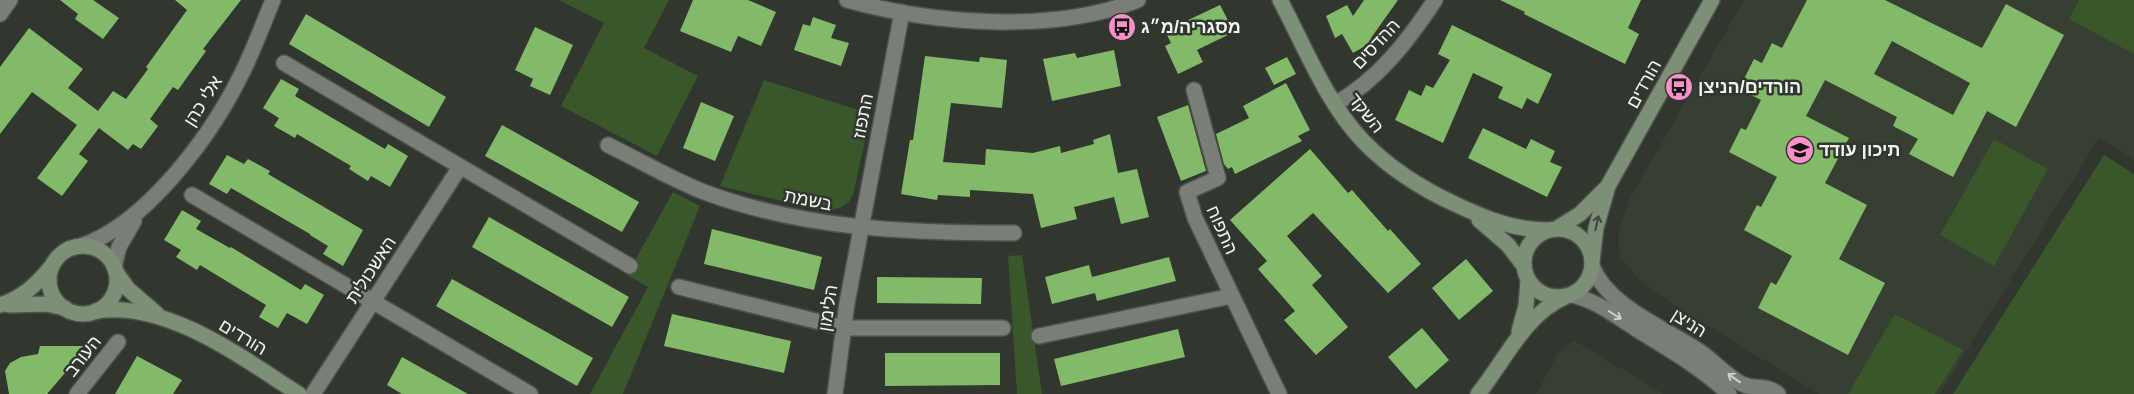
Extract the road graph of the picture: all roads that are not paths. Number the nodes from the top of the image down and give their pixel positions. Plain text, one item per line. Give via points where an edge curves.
1 (10, 0) edge
2 (273, 0) edge
3 (847, 0) edge
4 (1138, 0) edge
5 (1280, 0) edge
6 (1435, 0) edge
7 (1712, 0) edge
8 (881, 4) edge
9 (902, 12) junction
10 (0, 14) edge
11 (284, 64) dead end
12 (1194, 90) dead end
13 (1335, 104) junction
14 (608, 145) dead end
15 (460, 167) junction
16 (1608, 186) junction
17 (192, 195) dead end
18 (142, 209) junction
19 (1464, 209) junction
20 (861, 228) junction
21 (1552, 230) junction
22 (1014, 233) dead end
23 (80, 246) junction
24 (1592, 263) junction
25 (52, 266) junction
26 (630, 266) dead end
27 (1524, 266) junction
28 (115, 269) junction
29 (1528, 281) junction
30 (679, 287) dead end
31 (1232, 296) junction
32 (1568, 296) junction
33 (373, 302) junction
34 (0, 305) edge
35 (65, 308) junction
36 (96, 311) junction
37 (165, 319) junction
38 (844, 328) junction
39 (1003, 328) dead end
40 (1039, 336) dead end
41 (118, 342) dead end
42 (1515, 342) junction
43 (77, 394) edge
44 (299, 394) edge
45 (313, 394) edge
46 (530, 394) edge
47 (835, 394) edge
48 (1279, 394) edge
49 (1478, 394) edge
50 (1729, 394) edge
51 (1778, 394) edge

1 - 10 street
2 - 18 street, אלי כהן via 227,102 200,141
3 - 8 street
4 - 9 street via 1089,14 1033,21 978,21
5 - 13 street, השקד
6 - 13 street, ההדסים via 1390,61 1358,90
7 - 16 street, הורדים
8 - 9 street
9 - 20 street, התפוז
11 - 15 street
12 - 31 street, התפוח via 1218,178 1188,192 1195,218
13 - 19 street, השקד via 1362,140 1389,166
14 - 20 street, בשמת via 702,191 735,202 800,218
15 - 26 street
15 - 33 street, האשכולית
16 - 21 street, הורדים via 1580,214
24 -> 16 street, הורדים via 1596,228
17 - 33 street
18 - 23 street, אלי כהן via 110,233
18 - 28 street, אלי כהן via 121,241
19 - 21 street, השקד via 1511,227
19 - 27 street, השקד via 1502,239
20 - 22 street, בשמת
20 - 38 street, הלימון
21 - 24 street via 1572,231 1581,237 1590,250
21 - 27 street via 1536,237 1529,245
23 - 25 street via 66,250
23 - 28 street via 101,251
24 - 32 street via 1590,277 1584,286
51 -> 24 street, הניצן via 1770,388 1740,383 1699,352 1618,301 1602,285
25 - 34 street via 28,291
25 - 35 street via 49,277 52,292
27 - 29 street
28 - 36 street via 117,282 114,293
28 - 37 street, הורדים via 138,298
29 - 32 street via 1544,295 1555,298
29 - 42 street via 1525,313
30 - 38 street
31 - 40 street
31 - 48 street, התפוח
32 - 42 street via 1541,311
32 -> 50 street, הניצן via 1596,304 1621,319 1691,363
33 - 45 street, האשכולית
33 - 46 street
34 - 35 street via 46,304
35 - 36 street via 80,313
36 - 37 street, הורדים via 123,310
37 - 44 street, הורדים via 228,348
38 - 39 street
38 - 47 street, הלימון
41 - 43 street, העורב
42 - 49 street

